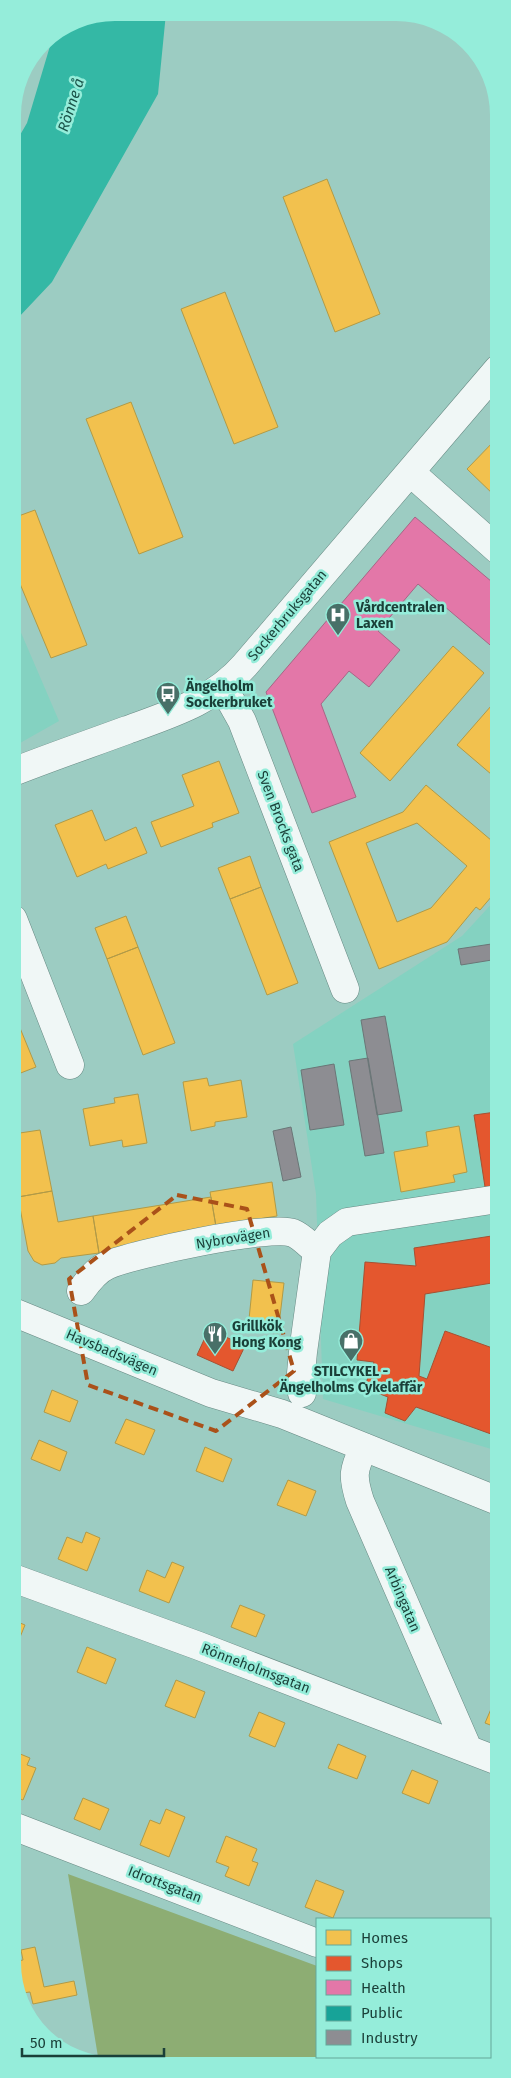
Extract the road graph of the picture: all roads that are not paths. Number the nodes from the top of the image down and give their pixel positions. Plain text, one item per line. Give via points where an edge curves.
1 (490, 378) edge
2 (410, 472) junction
3 (490, 543) edge
4 (224, 687) junction
5 (21, 769) edge
6 (21, 940) edge
7 (345, 988) dead end
8 (70, 1065) dead end
9 (490, 1200) edge
10 (317, 1251) junction
11 (81, 1291) dead end
12 (21, 1315) edge
13 (292, 1401) junction
14 (352, 1442) junction
15 (490, 1498) edge
16 (21, 1581) edge
17 (468, 1750) junction
18 (490, 1758) edge
19 (21, 1829) edge
20 (316, 1943) edge

1 - 2 street, Sockerbruksgatan
2 - 3 street
2 - 4 street, Sockerbruksgatan
4 - 5 street, Sockerbruksgatan via 168,715
4 - 7 street, Sven Brocks gata via 242,721
6 - 8 street
9 - 10 street via 347,1222 330,1234
10 - 11 street, Nybrovägen via 293,1233 278,1231 236,1236 108,1265
10 - 13 street via 300,1384
12 - 13 street, Havsbadsvägen via 212,1393
13 - 14 street, Havsbadsvägen
14 - 15 street, Havsbadsvägen
14 - 17 street, Arbingatan via 354,1484 360,1501
16 - 17 street, Rönneholmsgatan
17 - 18 street, Rönneholmsgatan
19 - 20 street, Idrottsgatan

